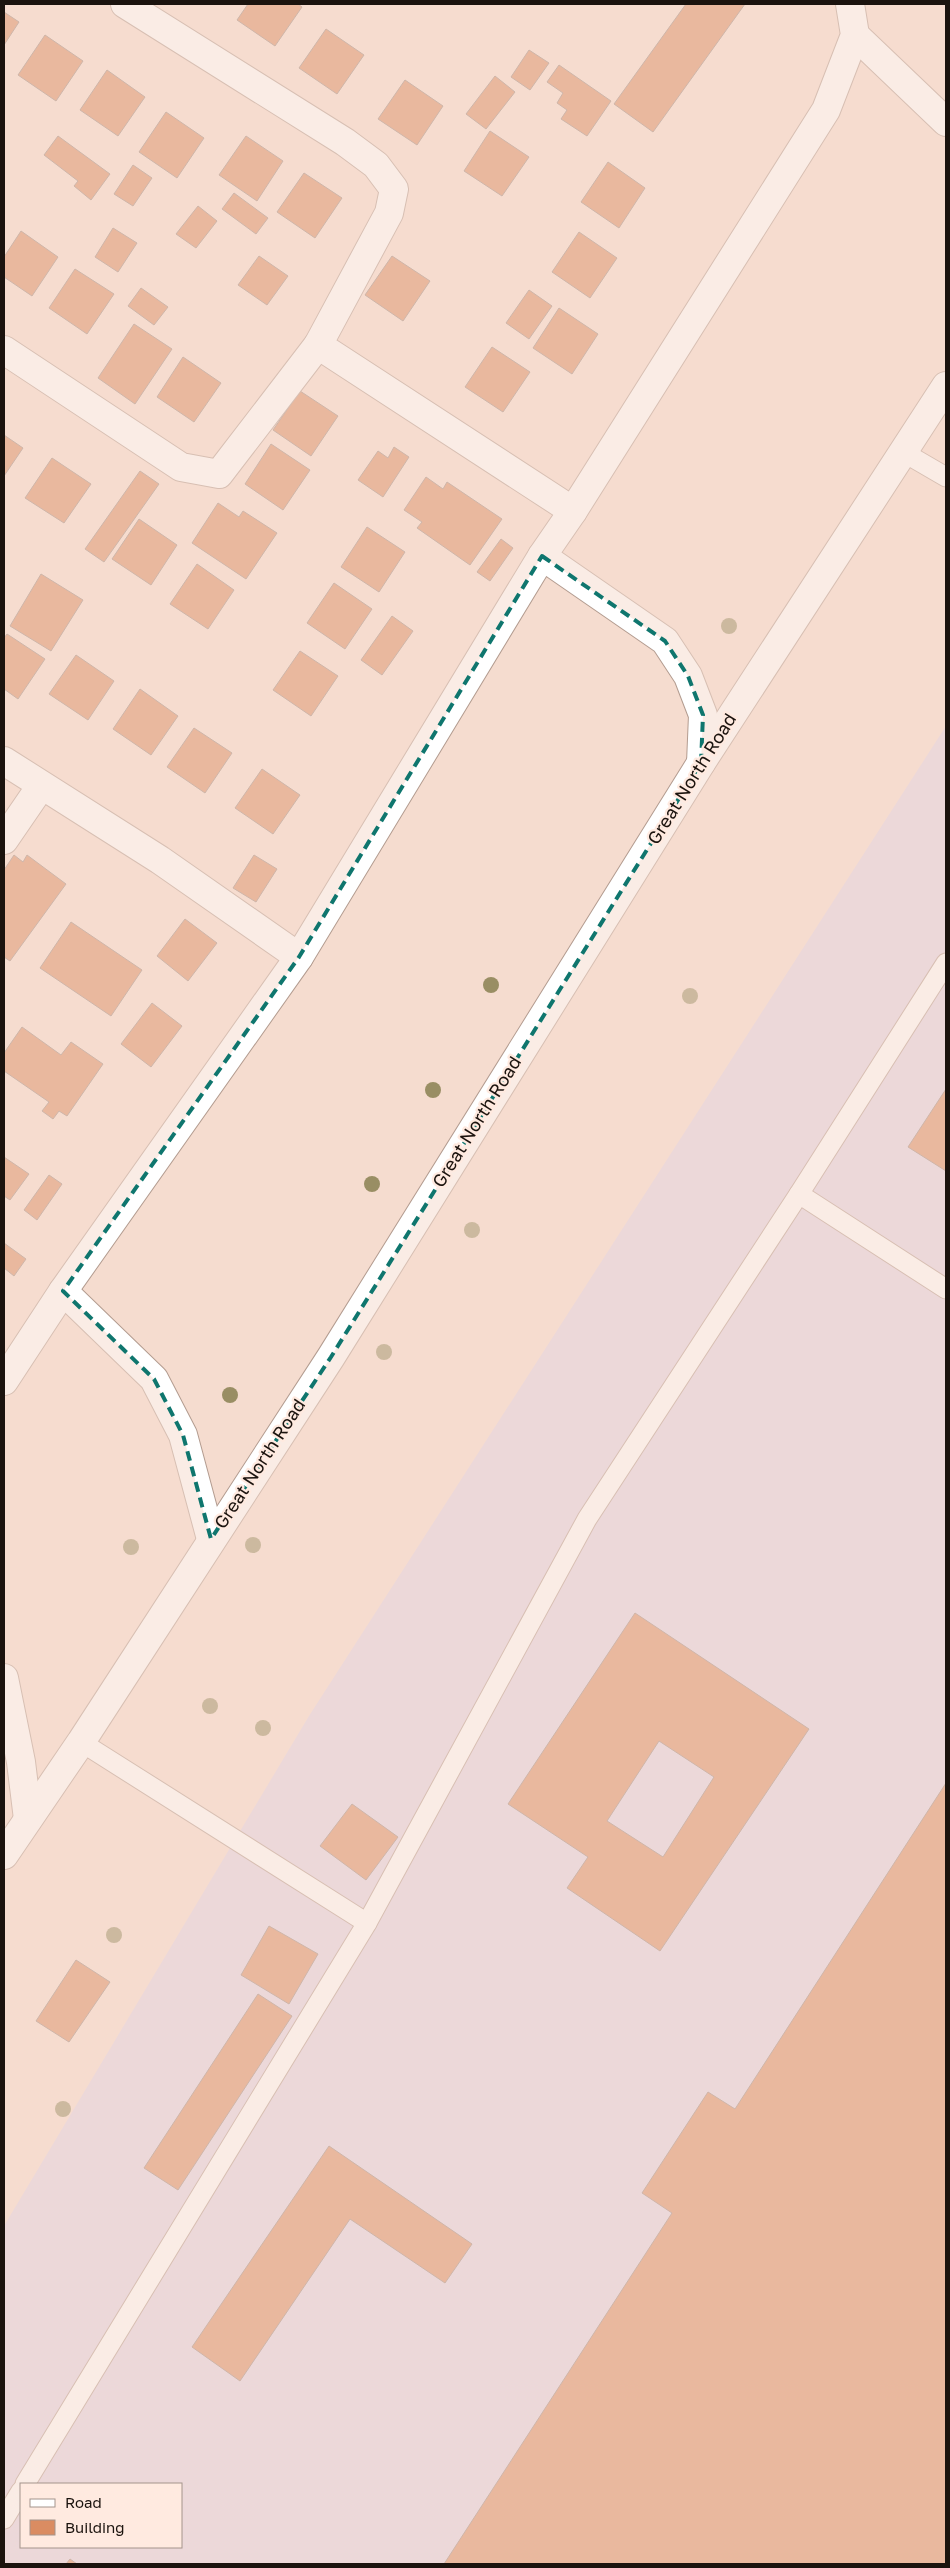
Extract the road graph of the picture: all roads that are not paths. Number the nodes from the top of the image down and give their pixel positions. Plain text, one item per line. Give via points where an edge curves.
1 (125, 4) edge
2 (850, 4) edge
3 (855, 35) junction
4 (946, 122) edge
5 (318, 345) junction
6 (4, 350) edge
7 (946, 386) edge
8 (904, 452) junction
9 (946, 476) edge
10 (573, 511) junction
11 (542, 556) junction
12 (4, 761) edge
13 (701, 763) junction
14 (41, 786) junction
15 (4, 840) edge
16 (299, 956) junction
17 (946, 963) edge
18 (799, 1194) junction
19 (946, 1289) edge
20 (63, 1291) junction
21 (4, 1381) edge
22 (211, 1539) junction
23 (4, 1678) edge
24 (81, 1742) junction
25 (28, 1819) junction
26 (4, 1855) edge
27 (367, 1923) junction
28 (26, 2483) edge
29 (20, 2493) edge
30 (4, 2519) edge

1 - 5 main road via 345,142 376,165 394,189 389,213
2 - 3 main road
3 - 4 main road
3 - 10 main road via 826,110
5 - 6 main road via 219,474 181,467
5 - 10 main road
7 - 8 main road, Great North Road
8 - 9 lane
8 - 13 main road, Great North Road
10 - 11 main road
11 - 13 main road via 664,641 688,676 702,715
11 - 16 main road
12 - 14 main road
13 - 22 main road, Great North Road via 331,1357
14 - 15 main road
14 - 16 main road via 160,860
16 - 20 main road
17 - 18 lane
18 - 19 lane
18 - 27 lane via 587,1519
20 - 21 main road
20 - 22 main road via 154,1378 183,1436
22 - 24 main road, Great North Road
23 - 25 main road via 21,1762
24 - 25 main road, Great North Road
24 - 27 lane
25 - 26 main road, Great North Road
27 - 28 lane
29 - 30 lane

